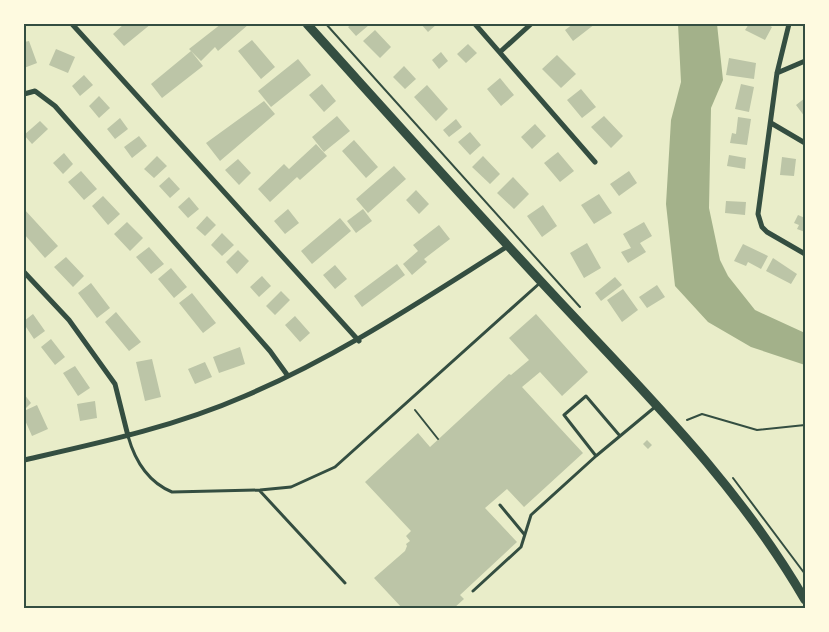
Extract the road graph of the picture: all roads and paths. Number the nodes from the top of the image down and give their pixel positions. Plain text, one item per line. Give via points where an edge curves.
1 (72, 24) edge
2 (307, 24) edge
3 (326, 24) edge
4 (475, 24) edge
5 (531, 24) edge
6 (789, 24) edge
7 (500, 52) junction
8 (805, 61) edge
9 (777, 73) junction
10 (24, 94) edge
11 (771, 123) junction
12 (805, 143) edge
13 (595, 162) dead end
14 (501, 218) dead end
15 (508, 246) junction
16 (805, 254) edge
17 (24, 272) edge
18 (541, 282) junction
19 (358, 341) junction
20 (288, 376) junction
21 (657, 405) junction
22 (415, 410) dead end
23 (688, 420) dead end
24 (805, 426) edge
25 (128, 436) junction
26 (620, 436) junction
27 (438, 439) dead end
28 (596, 456) junction
29 (24, 460) edge
30 (260, 490) junction
31 (500, 505) dead end
32 (525, 534) junction
33 (345, 583) dead end
34 (473, 591) dead end
35 (805, 600) edge

1 - 19 street
2 - 15 main road
3 - 14 path
4 - 7 street
5 - 7 street
6 - 9 street
7 - 13 street
8 - 9 street
9 - 11 street
10 - 20 street via 35,90 55,106 270,351
11 - 12 street
11 - 16 street via 759,221 767,232
15 - 18 main road
15 - 19 street
17 - 25 street via 69,320 115,384
18 - 21 main road
18 - 30 lane via 336,467 291,486
19 - 20 street
20 - 25 street via 174,423
21 - 26 lane
21 - 35 main road via 691,441 745,509
22 - 27 path
23 - 24 path via 702,414 757,430
25 - 29 street
25 - 30 lane via 133,453 159,487 172,492
26 - 28 lane
26 - 28 lane via 586,396 564,416
28 - 32 lane via 531,515
30 - 33 lane
31 - 32 lane
32 - 34 lane via 521,547

